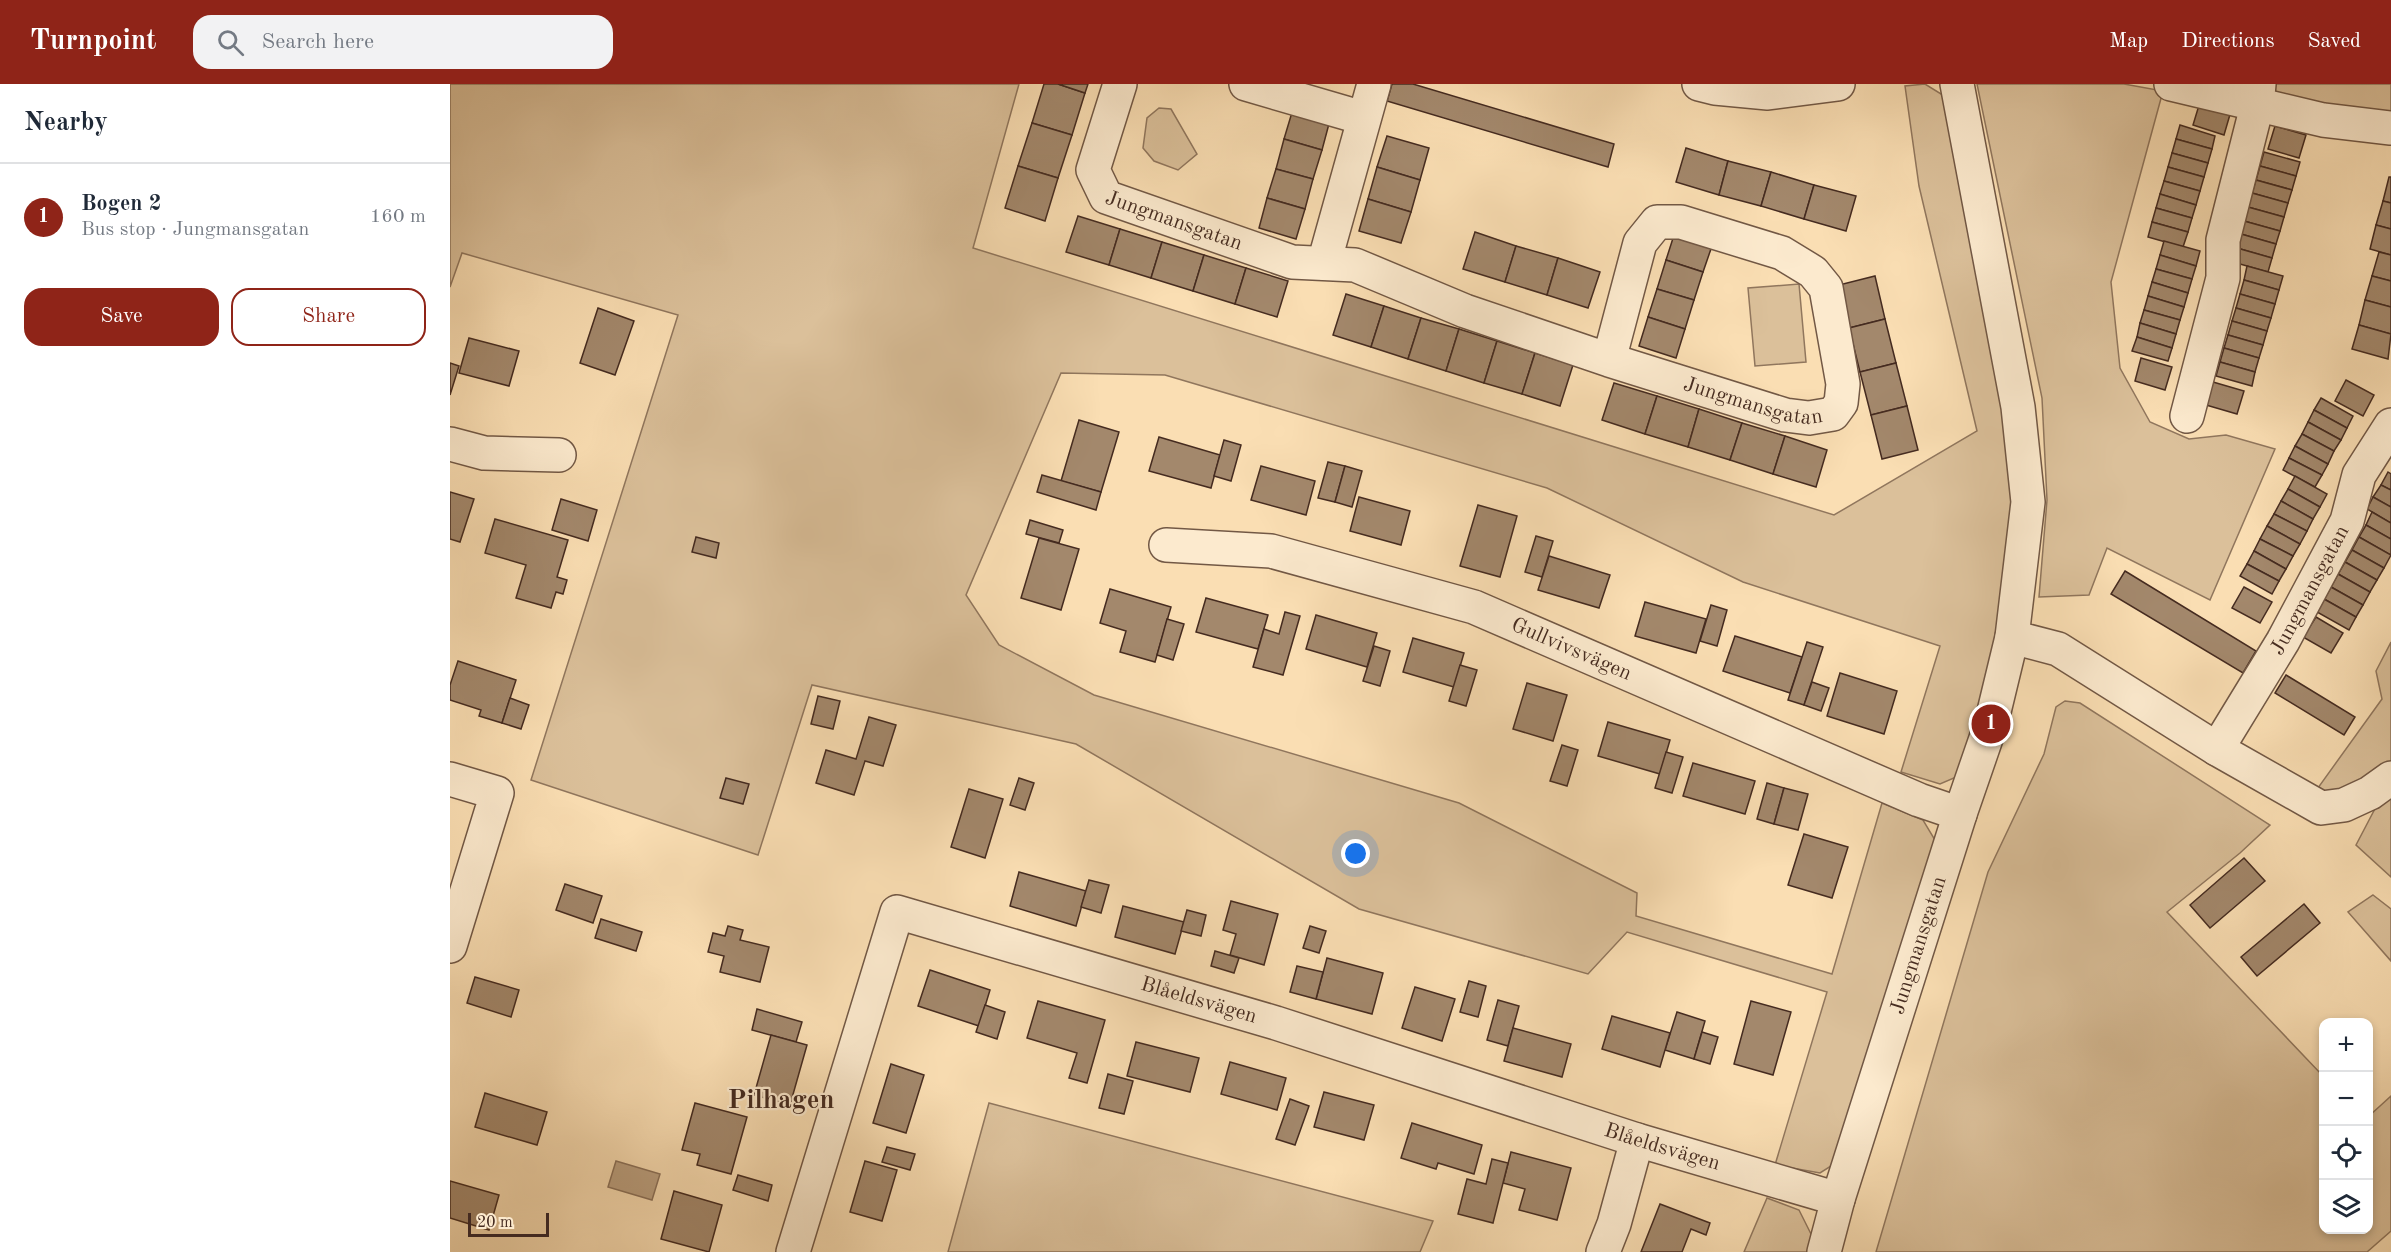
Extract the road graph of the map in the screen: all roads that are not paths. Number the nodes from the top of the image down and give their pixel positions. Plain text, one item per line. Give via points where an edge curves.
1 (1120, 84) edge
2 (1246, 84) edge
3 (1374, 84) edge
4 (1699, 84) edge
5 (1838, 84) edge
6 (1957, 84) edge
7 (2171, 84) edge
8 (2258, 95) edge
9 (1363, 118) junction
10 (2391, 128) edge
11 (1324, 263) junction
12 (1609, 360) junction
13 (2187, 416) dead end
14 (2391, 425) edge
15 (450, 444) edge
16 (559, 455) dead end
17 (1166, 545) dead end
18 (2012, 638) junction
19 (2217, 748) junction
20 (2391, 778) edge
21 (450, 779) edge
22 (1960, 814) junction
23 (450, 946) edge
24 (1637, 1140) junction
25 (1838, 1199) junction
26 (793, 1252) edge
27 (1603, 1252) edge
28 (1824, 1252) edge

1 - 11 street, Jungmansgatan via 1093,170 1106,197 1292,262
2 - 9 street
3 - 9 street
4 - 5 street via 1768,93
6 - 18 street, Jungmansgatan via 2018,407 2028,502
7 - 8 street
8 - 10 street via 2323,120
8 - 13 street via 2223,240 2223,278
9 - 11 street
11 - 12 street, Jungmansgatan via 1355,265 1465,311
12 - 12 street, Jungmansgatan via 1640,243 1657,222 1681,222 1782,253 1813,273 1826,288 1843,384 1842,403 1833,414 1809,418 1785,415
14 - 19 street, Jungmansgatan via 2359,475 2347,520 2283,641
15 - 16 street via 484,453
17 - 22 street, Gullvivsvägen via 1271,550 1474,608 1919,800
18 - 19 street via 2058,649
18 - 22 street, Jungmansgatan via 1991,724
19 - 20 street via 2321,808 2344,805
21 - 23 street via 497,793
22 - 25 street, Jungmansgatan
24 - 25 street, Blåeldsvägen
24 - 26 street, Blåeldsvägen via 1276,1023 897,912
24 - 27 street
25 - 28 street, Jungmansgatan

